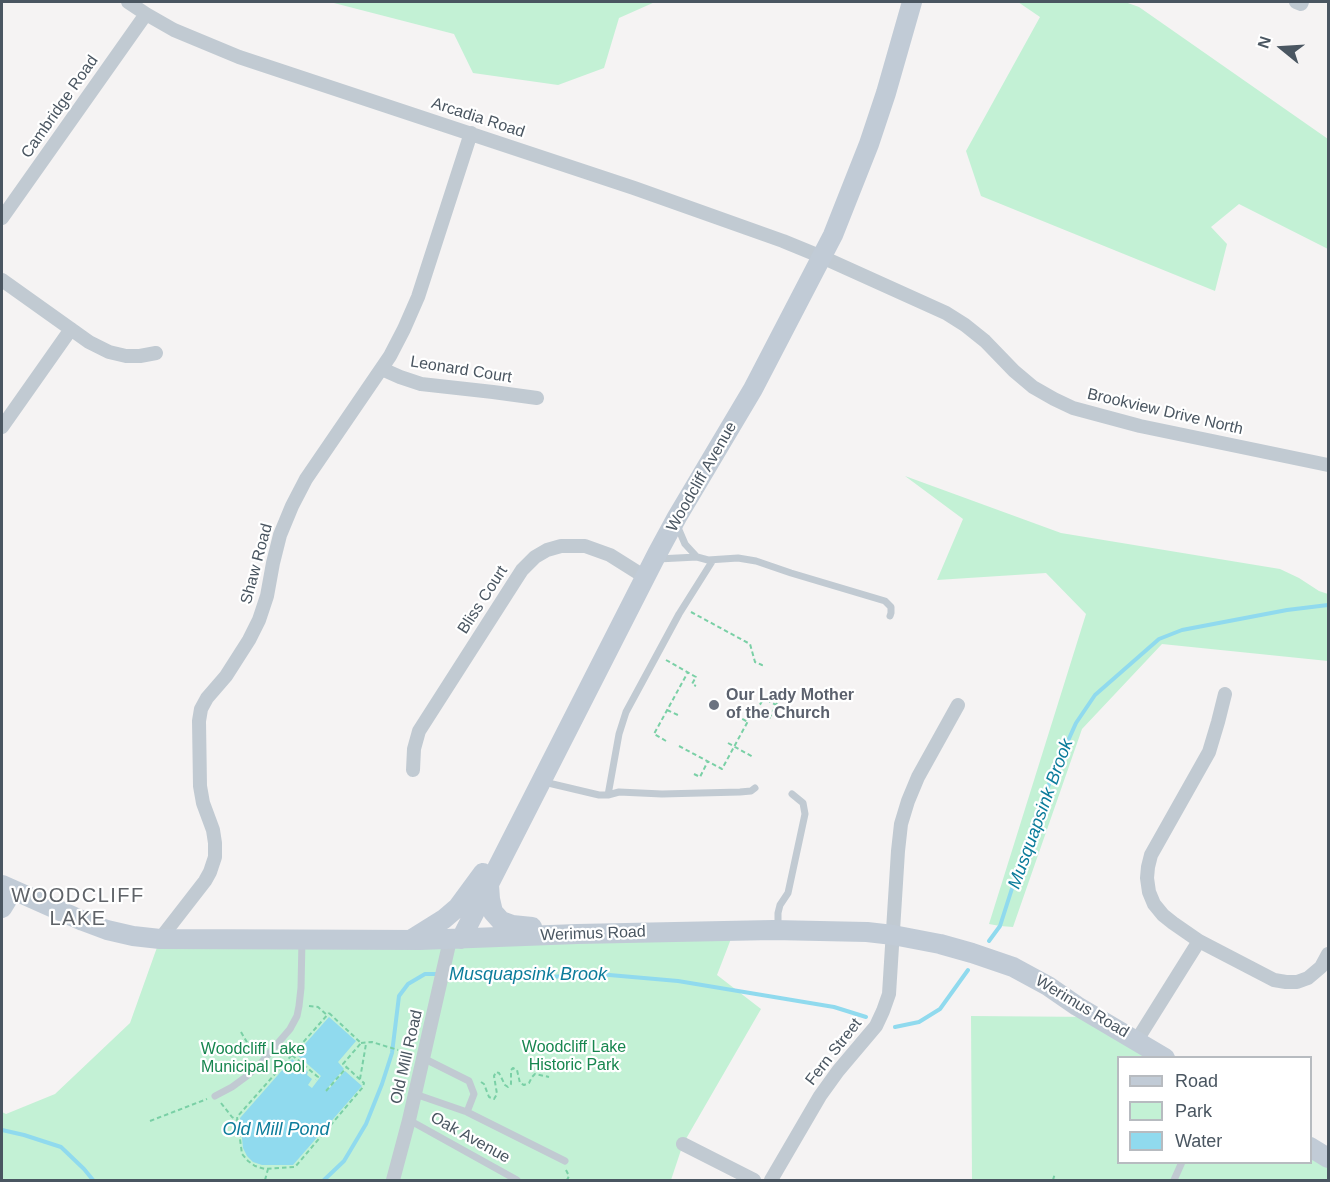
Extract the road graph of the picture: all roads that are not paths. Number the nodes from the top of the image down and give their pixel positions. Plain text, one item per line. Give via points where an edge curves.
1 (128, 2) edge
2 (912, 2) edge
3 (1296, 2) edge
4 (1302, 2) edge
5 (146, 14) junction
6 (471, 134) junction
7 (2, 218) edge
8 (822, 257) junction
9 (2, 280) edge
10 (71, 329) junction
11 (156, 352) dead end
12 (382, 369) junction
13 (537, 398) dead end
14 (2, 427) edge
15 (1329, 465) edge
16 (677, 517) junction
17 (697, 557) junction
18 (713, 560) junction
19 (649, 569) junction
20 (890, 616) dead end
21 (1225, 694) dead end
22 (958, 705) dead end
23 (413, 770) dead end
24 (541, 781) junction
25 (755, 788) dead end
26 (792, 794) dead end
27 (608, 795) junction
28 (502, 858) junction
29 (489, 885) junction
30 (7, 887) edge
31 (2, 908) edge
32 (778, 930) junction
33 (576, 934) junction
34 (893, 935) junction
35 (160, 939) junction
36 (302, 940) junction
37 (409, 940) junction
38 (455, 940) junction
39 (1199, 941) junction
40 (1329, 954) edge
41 (1137, 1040) junction
42 (1162, 1056) edge
43 (423, 1058) junction
44 (415, 1094) junction
45 (215, 1096) road end
46 (467, 1112) junction
47 (409, 1120) junction
48 (683, 1144) dead end
49 (1312, 1148) edge
50 (1329, 1158) edge
51 (565, 1161) dead end
52 (1181, 1164) edge
53 (393, 1180) edge
54 (517, 1180) edge
55 (754, 1180) edge
56 (771, 1180) edge
57 (1174, 1180) edge

1 - 5 street, Arcadia Road
2 - 8 main road, Woodcliff Avenue via 869,144
3 - 4 street
5 - 6 street, Arcadia Road via 239,57
5 - 7 street, Cambridge Road
6 - 8 street, Arcadia Road
6 - 12 street, Shaw Road via 418,297
8 - 15 street, Brookview Drive North via 946,313 985,341 1033,387 1073,408 1140,426
8 - 16 main road, Woodcliff Avenue via 753,389
9 - 10 street
10 - 11 street via 109,352 140,356
10 - 14 street
12 - 13 street, Leonard Court via 421,384
12 - 35 street, Shaw Road via 306,479 280,535 259,620 201,709 200,786 213,830 214,857 205,881
16 - 17 lane via 683,540
16 - 19 main road, Woodcliff Avenue
17 - 18 lane
17 - 19 lane via 660,558
18 - 20 lane via 756,561 868,596 888,603
18 - 27 lane via 626,712
19 - 23 street, Bliss Court via 585,546 561,546 535,557 522,570 419,732
19 - 24 main road, Woodcliff Avenue
21 - 39 street via 1209,752 1148,867 1149,892 1155,904 1168,919
22 - 34 street, Fern Street via 918,777 901,824
24 - 27 lane
24 - 28 main road, Woodcliff Avenue
25 - 27 lane via 747,792
26 - 32 lane via 803,803 805,814 788,893 778,913
28 - 29 main road, Woodcliff Avenue
28 - 37 main road via 480,876 458,907
29 - 33 main road via 493,912 501,921
29 - 38 main road, Woodcliff Avenue
30 - 31 main road
30 - 35 main road, Werimus Road via 99,927
32 - 33 main road, Werimus Road
32 - 34 main road, Werimus Road
33 - 38 main road, Werimus Road
34 - 41 main road, Werimus Road via 961,950 1013,967
34 - 56 street, Fern Street via 889,994 876,1026 837,1071
35 - 36 main road, Werimus Road
36 - 37 main road, Werimus Road
36 - 45 lane via 299,1006 290,1029 247,1076
37 - 38 main road, Werimus Road
38 - 43 street, Old Mill Road via 445,965
39 - 40 street via 1274,980 1286,982 1308,978
39 - 41 street
41 - 42 main road, Werimus Road
43 - 44 street, Old Mill Road
43 - 46 lane via 469,1082 474,1094
44 - 46 lane
44 - 47 street, Old Mill Road
46 - 51 lane
47 - 53 street, Old Mill Road
47 - 54 lane, Oak Avenue
48 - 55 street
49 - 50 main road
52 - 57 lane

